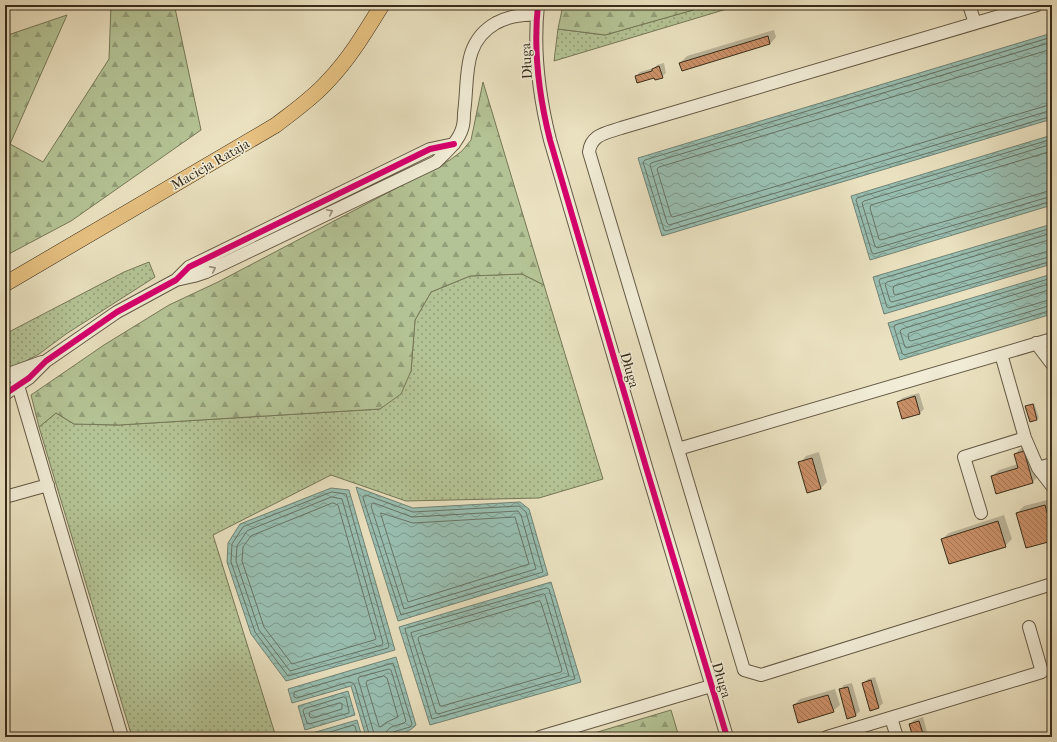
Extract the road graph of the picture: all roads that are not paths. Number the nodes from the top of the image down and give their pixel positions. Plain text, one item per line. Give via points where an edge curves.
1 (382, 5) edge
2 (969, 5) edge
3 (1037, 5) edge
4 (538, 10) edge
5 (975, 23) junction
6 (5, 284) edge
7 (1052, 339) edge
8 (1036, 343) junction
9 (1001, 354) junction
10 (46, 361) junction
11 (1052, 364) edge
12 (10, 375) edge
13 (19, 385) junction
14 (5, 394) edge
15 (1025, 438) junction
16 (678, 449) junction
17 (1052, 464) edge
18 (1038, 468) junction
19 (48, 485) junction
20 (1052, 486) edge
21 (5, 498) edge
22 (980, 513) dead end
23 (1052, 584) edge
24 (1029, 627) dead end
25 (711, 686) junction
26 (891, 718) junction
27 (122, 737) edge
28 (540, 737) edge
29 (727, 737) edge
30 (827, 737) edge
31 (897, 737) edge

1 - 6 main road, Macieja Rataja via 351,54 328,81 276,125
2 - 5 street
3 - 5 street
4 - 10 street via 500,21 486,28 476,40 470,54 462,129 454,144 436,162 206,272 176,280 117,312
4 - 25 street, Długa via 536,50 539,83 550,140
5 - 16 street via 621,128 598,136 590,144 589,152
7 - 8 street
8 - 9 street
8 - 11 street
9 - 15 street
9 - 16 street
10 - 12 street
10 - 13 street
12 - 13 street
13 - 14 street
13 - 19 street
15 - 18 street
15 - 22 street via 964,457
16 - 23 street via 744,670 761,675
17 - 18 street
18 - 20 street
19 - 21 street
19 - 27 street
24 - 26 street via 1042,672
25 - 28 street
25 - 29 street, Długa
26 - 30 street
26 - 31 street

